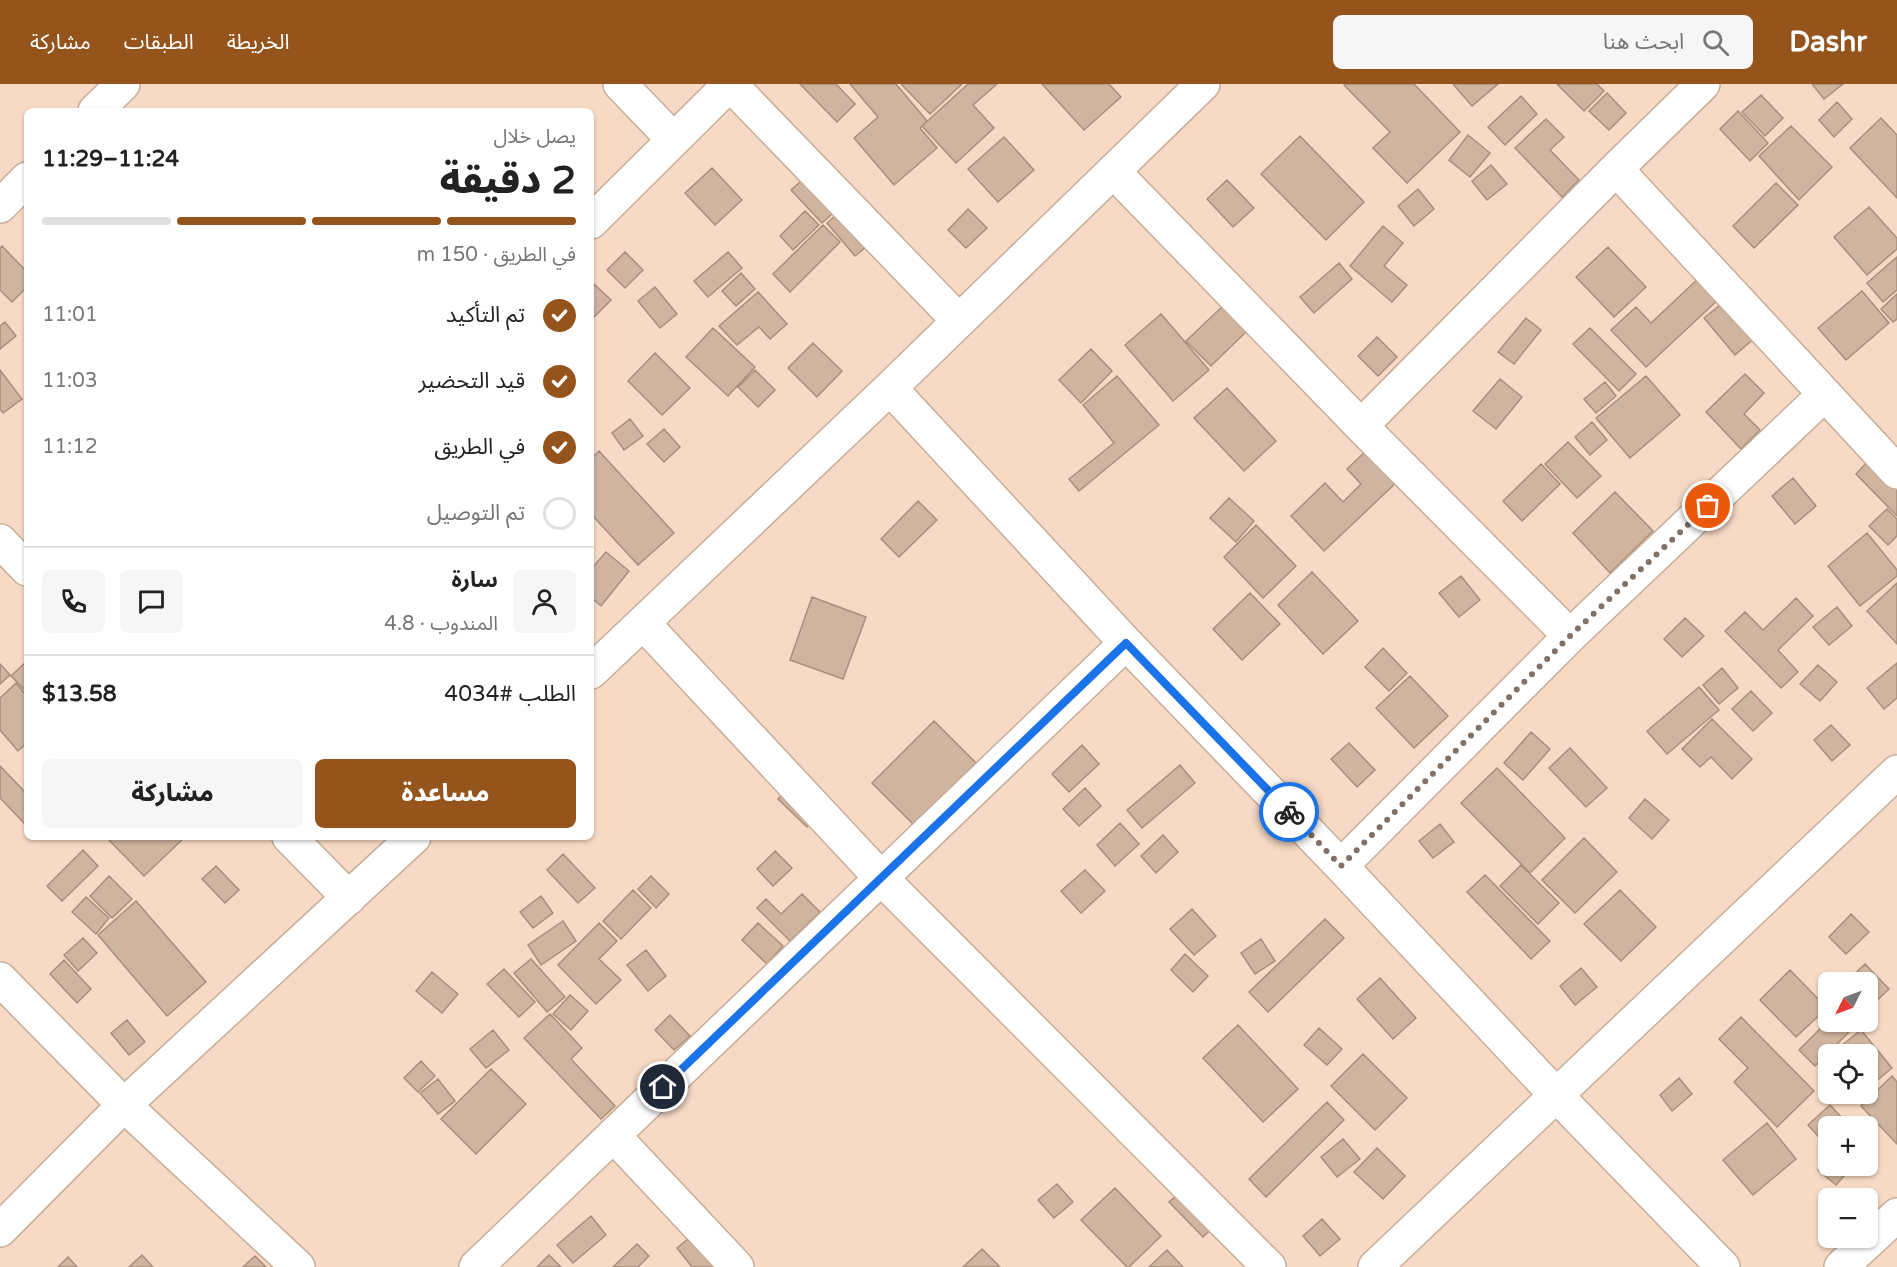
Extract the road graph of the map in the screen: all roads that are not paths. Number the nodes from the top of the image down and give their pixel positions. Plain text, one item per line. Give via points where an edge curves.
1 (123, 84) edge
2 (620, 84) edge
3 (1203, 84) edge
4 (1703, 84) edge
5 (98, 108) edge
6 (673, 139) junction
7 (1616, 169) junction
8 (1113, 171) junction
9 (24, 182) edge
10 (0, 206) edge
11 (594, 219) edge
12 (958, 320) junction
13 (890, 388) junction
14 (1825, 394) junction
15 (1361, 426) junction
16 (1897, 472) edge
17 (0, 541) edge
18 (24, 566) edge
19 (643, 623) junction
20 (1570, 636) junction
21 (1126, 643) junction
22 (594, 665) edge
23 (1897, 772) edge
24 (292, 840) edge
25 (411, 840) edge
26 (1341, 866) junction
27 (882, 879) junction
28 (349, 898) junction
29 (0, 980) edge
30 (1556, 1095) junction
31 (124, 1105) junction
32 (613, 1135) junction
33 (1897, 1215) edge
34 (0, 1230) edge
35 (298, 1267) edge
36 (476, 1267) edge
37 (737, 1267) edge
38 (1269, 1267) edge
39 (1375, 1267) edge
40 (1723, 1267) edge
41 (1841, 1267) edge

1 - 5 street
2 - 6 street
3 - 8 street
4 - 7 street
6 - 11 street
6 - 12 street via 730,84
7 - 14 street
7 - 15 street
8 - 12 street
8 - 15 street
9 - 10 street
12 - 13 street
13 - 19 street
13 - 21 street
14 - 16 street
14 - 20 street
15 - 20 street
17 - 18 street
19 - 22 street
19 - 27 street
20 - 26 street
21 - 26 street
21 - 27 street
23 - 30 street
24 - 28 street
25 - 28 street
26 - 30 street
27 - 32 street
27 - 38 street
28 - 31 street
29 - 31 street
30 - 39 street
30 - 40 street
31 - 34 street
31 - 35 street
32 - 36 street
32 - 37 street
33 - 41 street

